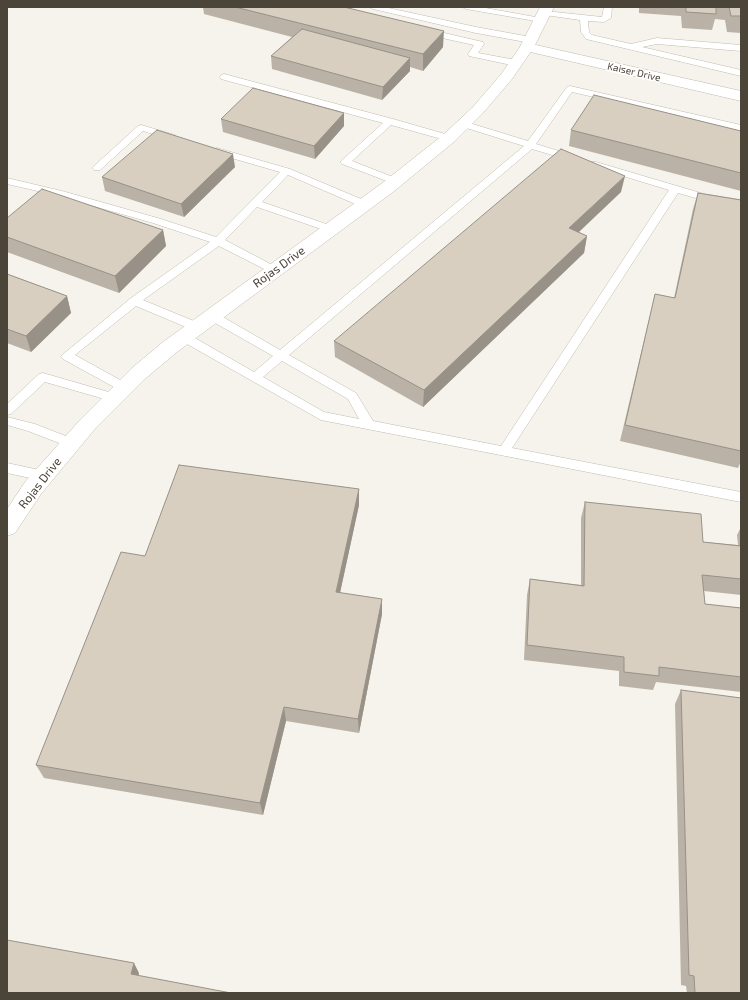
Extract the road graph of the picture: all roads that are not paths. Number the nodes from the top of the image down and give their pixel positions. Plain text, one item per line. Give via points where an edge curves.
1 (374, 7) edge
2 (466, 7) edge
3 (608, 7) edge
4 (544, 13) edge
5 (584, 18) junction
6 (421, 31) edge
7 (529, 44) junction
8 (632, 47) junction
9 (741, 48) edge
10 (516, 63) junction
11 (741, 73) edge
12 (224, 77) dead end
13 (741, 96) edge
14 (390, 121) junction
15 (463, 124) junction
16 (741, 128) edge
17 (449, 138) junction
18 (179, 139) edge
19 (530, 145) junction
20 (210, 148) edge
21 (97, 168) dead end
22 (287, 171) junction
23 (7, 181) edge
24 (395, 181) junction
25 (675, 189) junction
26 (256, 202) junction
27 (741, 203) edge
28 (364, 204) junction
29 (330, 229) junction
30 (218, 241) junction
31 (274, 270) junction
32 (135, 301) junction
33 (212, 316) junction
34 (190, 332) junction
35 (280, 354) junction
36 (254, 378) junction
37 (120, 393) junction
38 (7, 411) edge
39 (7, 422) edge
40 (368, 424) junction
41 (72, 443) junction
42 (504, 451) junction
43 (7, 468) edge
44 (44, 476) junction
45 (741, 497) edge
46 (7, 527) edge

1 - 7 lane
2 - 4 lane
3 - 5 lane via 606,19
4 - 5 lane
4 - 7 street, Rojas Drive
5 - 8 lane via 585,32 589,37
6 - 10 lane via 480,44 472,54
7 - 10 street, Rojas Drive
7 - 13 street, Kaiser Drive
8 - 9 lane via 658,41
8 - 11 lane
10 - 15 street, Rojas Drive via 478,110
12 - 14 lane
14 - 17 lane
14 - 24 lane via 346,162
15 - 17 street, Rojas Drive
15 - 19 lane
16 - 19 lane via 570,89
17 - 24 street, Rojas Drive
18 - 21 lane via 141,128
19 - 25 lane
19 - 35 lane
20 - 22 lane
22 - 26 lane
22 - 28 lane
23 - 30 lane via 150,219
24 - 28 street, Rojas Drive
25 - 27 lane via 703,197
25 - 42 lane
26 - 29 lane
26 - 30 lane
28 - 29 street, Rojas Drive
29 - 31 street, Rojas Drive
30 - 31 lane
30 - 32 lane
31 - 33 street, Rojas Drive
32 - 34 lane
32 - 37 lane via 68,356
33 - 34 street, Rojas Drive
33 - 35 lane
34 - 36 lane
34 - 37 street, Rojas Drive
35 - 36 lane
35 - 40 lane via 352,396
36 - 40 lane via 321,416
37 - 38 lane via 44,377
37 - 41 street, Rojas Drive
39 - 41 lane via 31,427
40 - 42 lane
41 - 44 street, Rojas Drive
42 - 45 lane
43 - 44 lane
44 - 46 street, Rojas Drive

